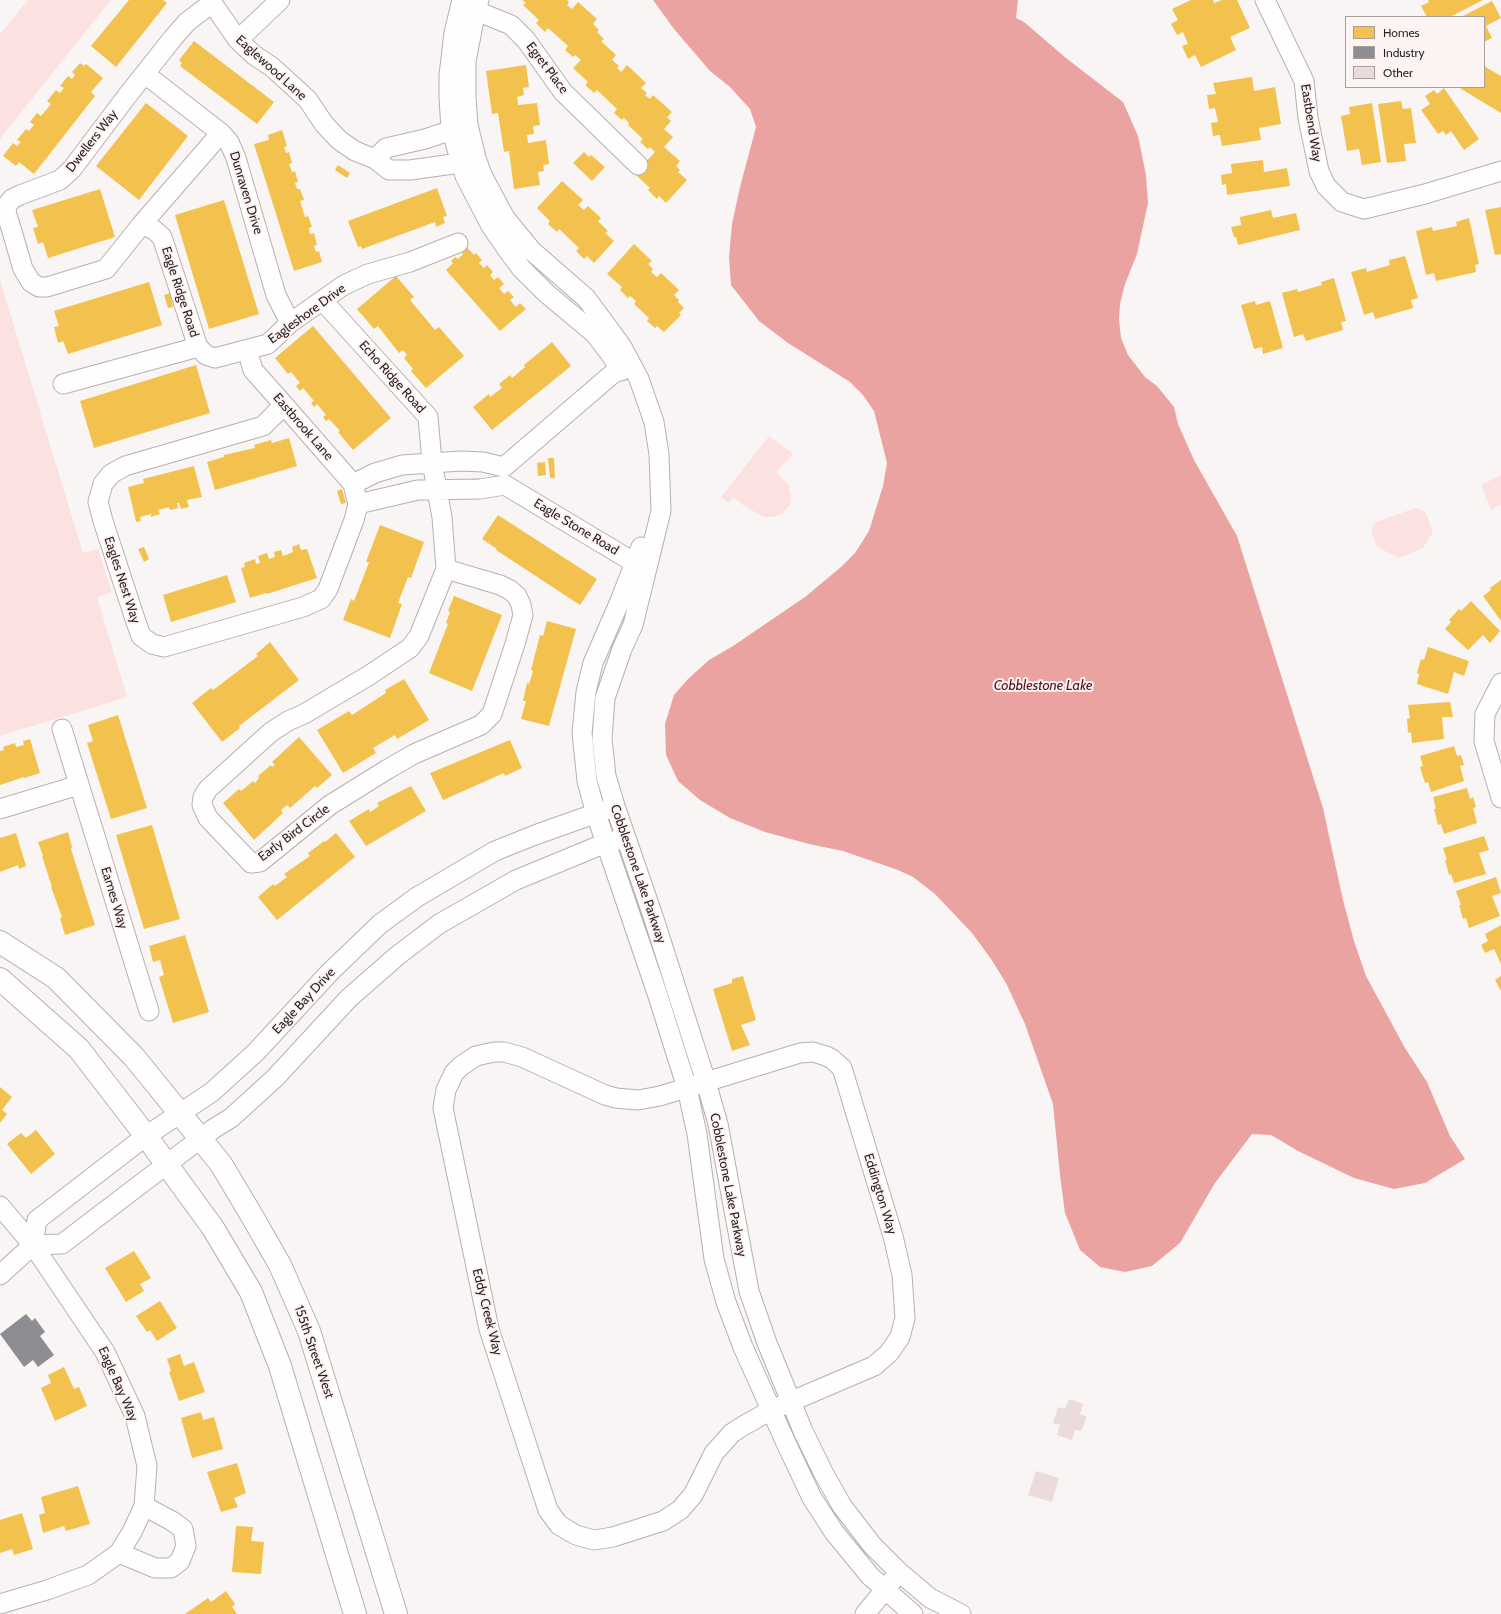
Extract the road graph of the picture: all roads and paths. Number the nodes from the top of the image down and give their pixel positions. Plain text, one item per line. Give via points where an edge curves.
1 (280, 0) edge
2 (1265, 0) edge
3 (211, 2) edge
4 (469, 4) edge
5 (238, 40) junction
6 (145, 74) junction
7 (459, 127) junction
8 (221, 133) junction
9 (375, 159) junction
10 (468, 160) junction
11 (638, 166) dead end
12 (1501, 171) edge
13 (142, 224) junction
14 (458, 243) dead end
15 (535, 254) junction
16 (521, 268) junction
17 (323, 301) junction
18 (290, 323) junction
19 (198, 347) junction
20 (248, 350) junction
21 (625, 365) junction
22 (63, 384) dead end
23 (284, 405) junction
24 (432, 462) junction
25 (505, 476) junction
26 (353, 484) junction
27 (438, 489) junction
28 (358, 504) junction
29 (641, 566) junction
30 (446, 569) junction
31 (1501, 683) edge
32 (586, 692) junction
33 (605, 698) junction
34 (62, 729) dead end
35 (79, 785) junction
36 (1501, 798) edge
37 (615, 806) junction
38 (0, 809) edge
39 (596, 814) junction
40 (625, 838) junction
41 (606, 844) junction
42 (0, 942) edge
43 (0, 979) edge
44 (149, 1011) dead end
45 (706, 1082) junction
46 (687, 1088) junction
47 (181, 1114) junction
48 (146, 1136) junction
49 (200, 1139) junction
50 (167, 1165) junction
51 (0, 1206) edge
52 (33, 1245) junction
53 (0, 1275) edge
54 (791, 1402) junction
55 (771, 1410) junction
56 (144, 1506) junction
57 (119, 1553) junction
58 (898, 1572) junction
59 (920, 1590) junction
60 (885, 1591) junction
61 (0, 1604) edge
62 (907, 1612) edge
63 (355, 1614) edge
64 (396, 1614) edge
65 (865, 1614) edge
66 (961, 1614) edge

1 - 5 street
2 - 12 street, Eastbend Way via 1304,81 1308,118 1319,171 1326,186 1342,202 1364,208 1425,194
3 - 5 street, Eaglewood Lane
3 - 6 street, Dwellers Way via 187,22
4 - 7 street, Cobblestone Lake Parkway via 454,33 450,75
4 - 11 street, Egret Place via 511,25 526,40 563,92
5 - 9 street, Eaglewood Lane via 294,86 339,140 355,152
6 - 8 street, Dunraven Drive
6 - 13 street, Dwellers Way via 72,169 60,180 12,199 7,205 6,212 24,269 30,282 39,287 47,287 106,269
7 - 9 street via 425,139 386,148
7 - 10 street, Cobblestone Lake Parkway
8 - 13 street, Dwellers Way
8 - 18 street, Dunraven Drive via 229,142 236,158 276,295
9 - 10 street, Eaglewood Lane via 389,170 410,170
10 - 15 street, Cobblestone Lake Parkway via 482,174 506,218
10 - 16 street, Cobblestone Lake Parkway via 465,176 491,226
13 - 19 street, Eagle Ridge Road via 162,237
14 - 17 street, Eagleshore Drive via 410,262 368,274 344,285
15 - 16 street
15 - 21 street, Cobblestone Lake Parkway via 586,298 606,325
16 - 21 street, Cobblestone Lake Parkway via 595,334
17 - 18 street, Eagleshore Drive
17 - 24 street, Echo Ridge Road via 428,417
18 - 20 street, Eagleshore Drive via 268,344
19 - 20 street, Eagleshore Drive via 215,358
19 - 22 street
20 - 23 street, Eastbrook Lane via 253,370
21 - 25 street
21 - 29 street, Cobblestone Lake Parkway via 645,393 658,445 661,511
23 - 26 street, Eastbrook Lane
23 - 28 street, Eagles Nest Way via 263,426 125,466 111,474 103,484 98,502 141,636 152,644 164,646 303,607 321,599 338,564
24 - 25 street, Eagle Stone Road via 483,462
24 - 26 street, Eagle Stone Road via 402,465
24 - 27 street, Echo Ridge Road
25 - 27 street via 480,489
25 - 29 street, Eagle Stone Road
26 - 28 street, Eastbrook Lane
27 - 28 street via 418,490
27 - 30 street, Early Bird Circle
29 - 32 street, Cobblestone Lake Parkway via 593,663
29 - 33 street, Cobblestone Lake Parkway via 633,625 622,648
30 - 30 street, Early Bird Circle via 500,585 517,596 521,605 523,615 492,714 481,725 414,754 388,769 330,805 260,862 251,863 208,818 202,805 208,788 271,732 368,676 410,648 419,636
31 - 36 street via 1485,714 1484,741
32 - 33 street
32 - 39 street, Cobblestone Lake Parkway via 582,727 583,756
33 - 37 street, Cobblestone Lake Parkway via 602,739 606,776
34 - 35 street, Eames Way
35 - 38 street
35 - 44 street, Eames Way
37 - 39 street, Eagle Bay Drive
37 - 40 street, Cobblestone Lake Parkway
39 - 41 street, Cobblestone Lake Parkway
39 - 47 street, Eagle Bay Drive via 495,852 400,909 380,924 330,972 256,1052 212,1092
40 - 41 street
40 - 45 street, Cobblestone Lake Parkway
41 - 46 street, Cobblestone Lake Parkway
41 - 49 street via 516,880 439,924 349,998 275,1078 231,1118
42 - 47 street, 155th Street West via 56,978 134,1057
43 - 48 street via 79,1049
45 - 46 street, Eddy Creek Way
45 - 54 street, Cobblestone Lake Parkway via 718,1124 749,1291
45 - 54 street, Eddington Way via 800,1053 820,1053 832,1059 842,1068 893,1236 906,1308 904,1328 895,1346 874,1366
46 - 55 street, Cobblestone Lake Parkway via 697,1134 714,1259 743,1346
46 - 55 street, Eddy Creek Way via 649,1098 616,1098 522,1057 504,1052 476,1056 454,1073 446,1090 445,1117 489,1329 548,1510 559,1525 584,1538 612,1537 672,1516 693,1495 714,1453 723,1442 743,1426
47 - 48 street, Eagle Bay Drive
47 - 49 street, 155th Street West
48 - 50 street
48 - 52 street, Eagle Bay Drive via 37,1220
49 - 50 street
49 - 64 street, 155th Street West via 221,1164 280,1265 309,1331
50 - 52 street via 62,1244
50 - 63 street via 213,1228 250,1292 280,1366
51 - 52 street, Eagle Bay Way
52 - 53 street
52 - 56 street, Eagle Bay Way via 105,1352 135,1416 147,1466
54 - 55 street, Eddy Creek Way
54 - 58 street, Cobblestone Lake Parkway via 823,1472 842,1506 872,1545
55 - 60 street, Cobblestone Lake Parkway via 812,1498 834,1532
56 - 57 street, Eagle Bay Way
56 - 57 street via 183,1529 186,1546 180,1561 171,1568 155,1568
57 - 61 street, Eagle Bay Way via 88,1575
58 - 59 street, Cobblestone Lake Parkway
58 - 60 street
59 - 62 street
59 - 66 street, Cobblestone Lake Parkway
60 - 62 street, Cobblestone Lake Parkway
60 - 65 street

